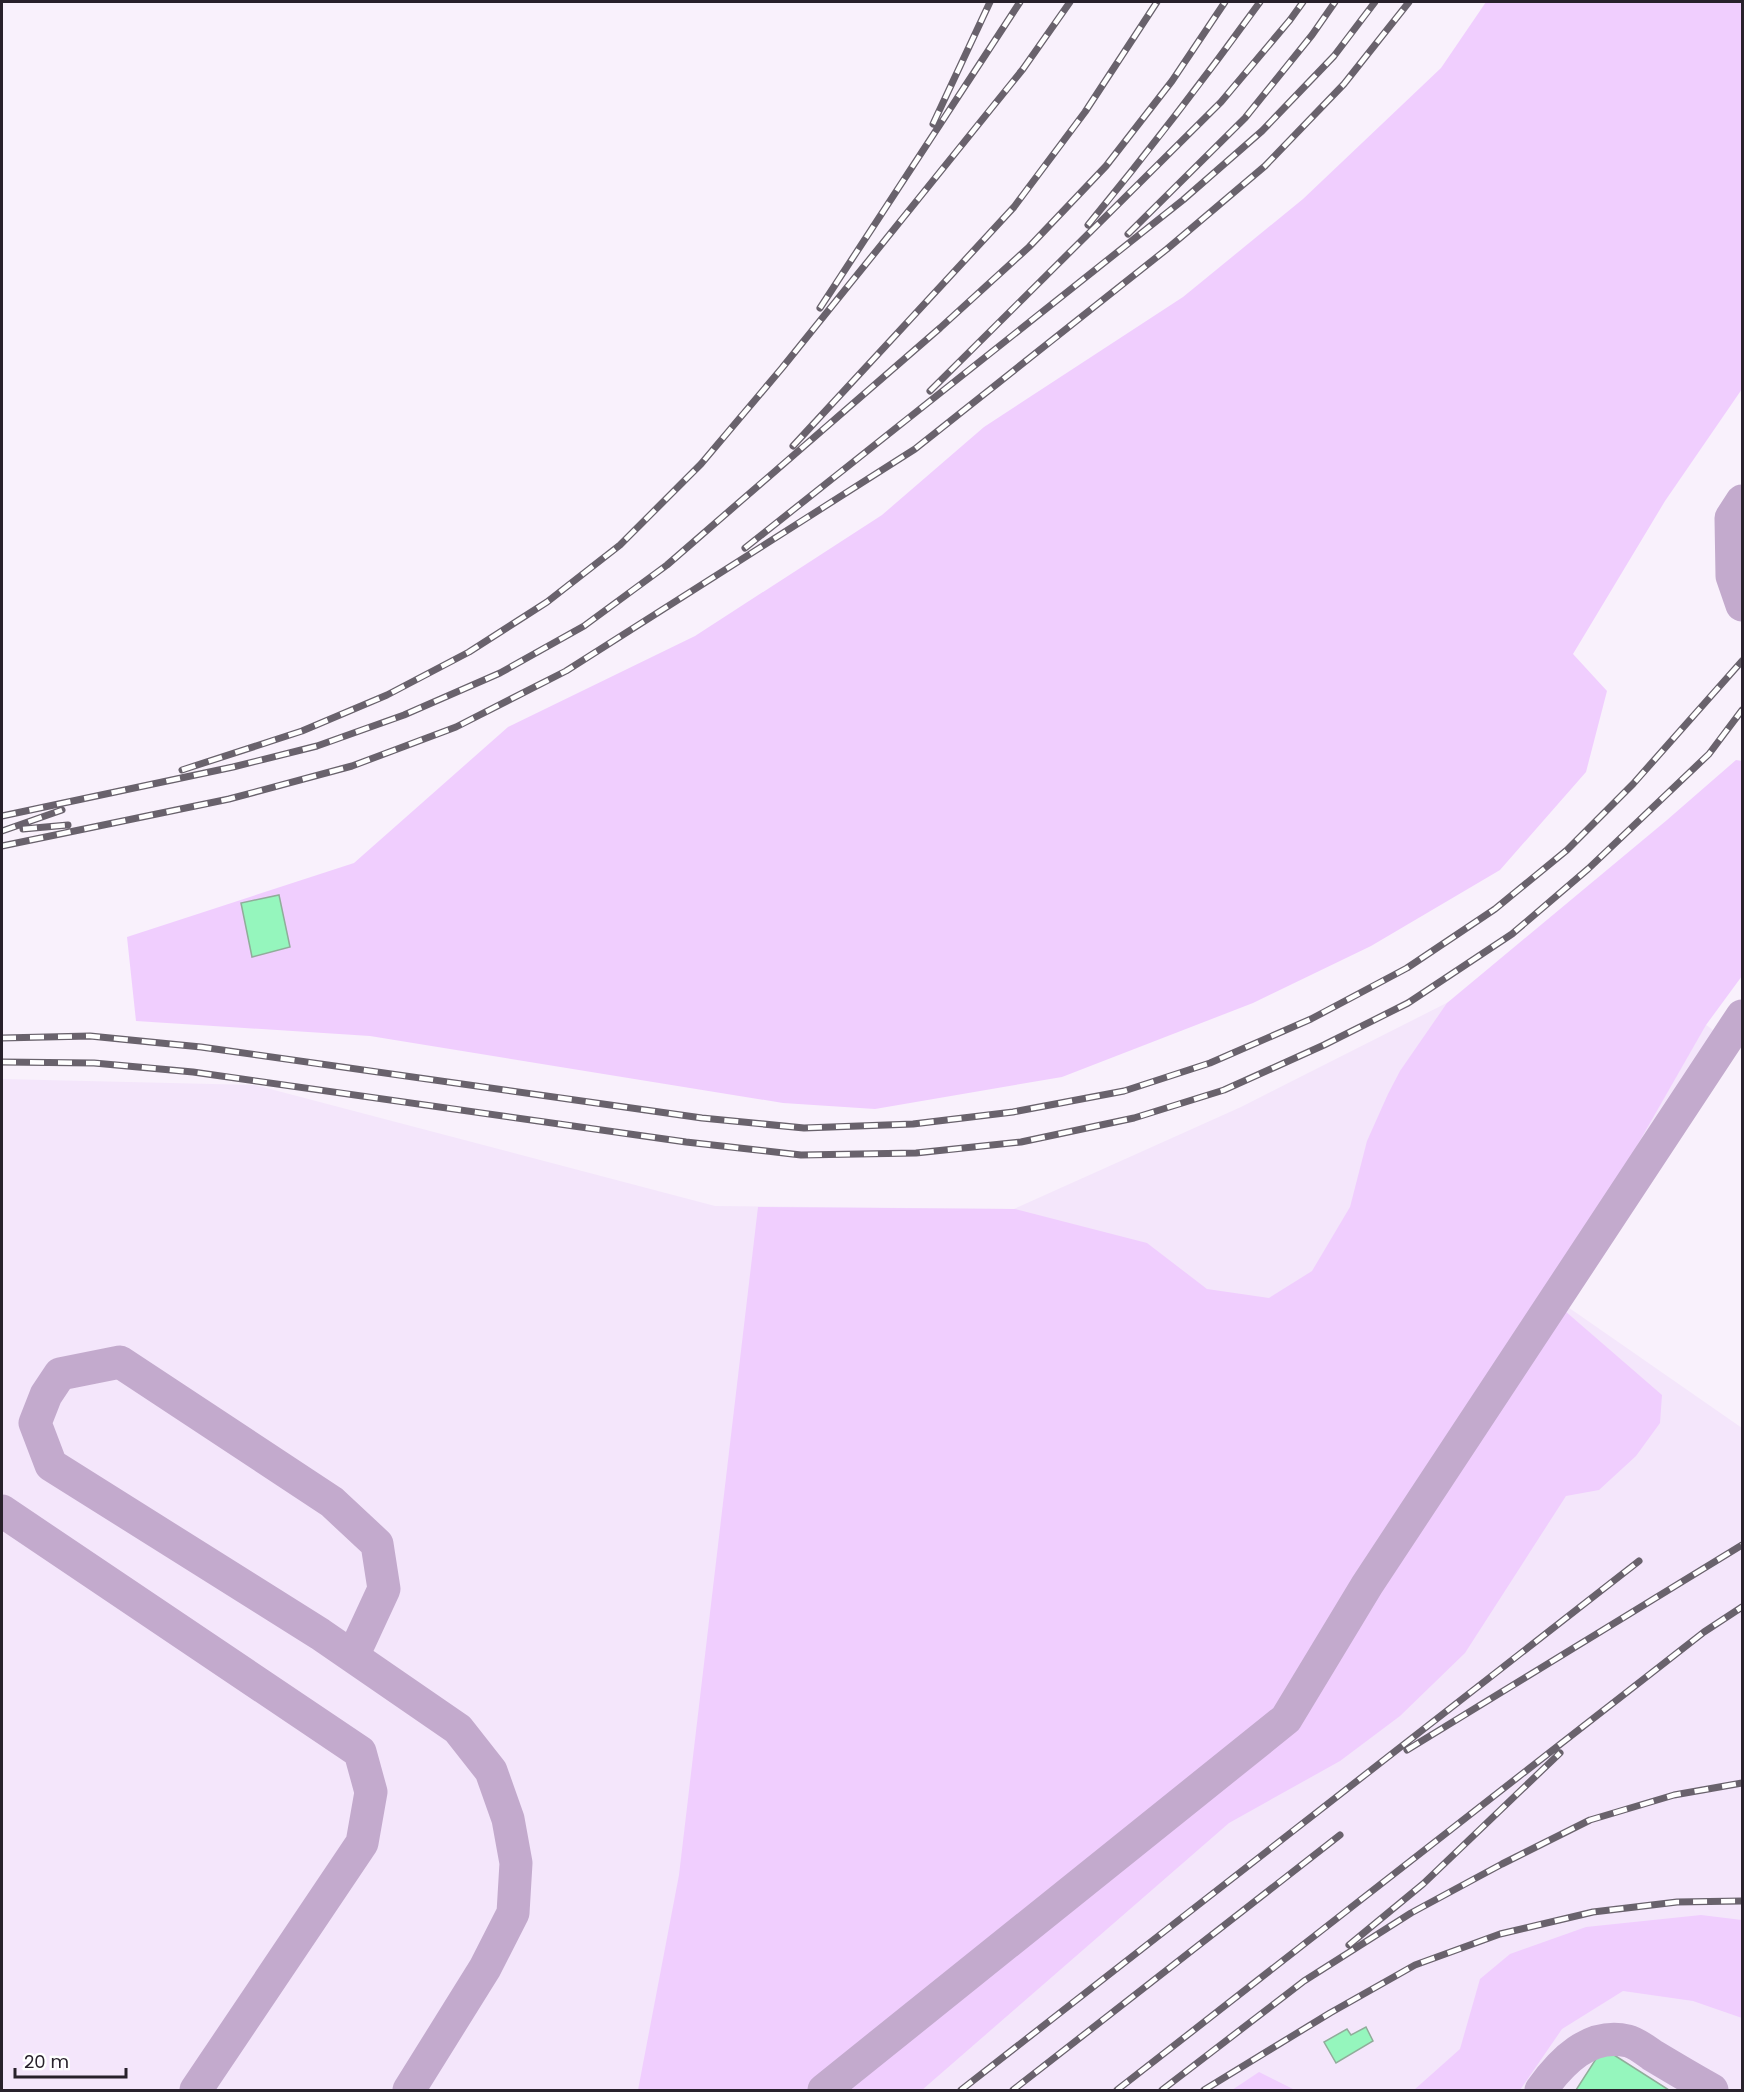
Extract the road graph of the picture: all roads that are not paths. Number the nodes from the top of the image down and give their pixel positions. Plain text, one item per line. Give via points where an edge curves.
1 (1743, 501) edge
2 (1743, 605) edge
3 (1743, 1016) edge
4 (2, 1511) edge
5 (353, 1656) junction
6 (196, 2091) edge
7 (409, 2091) edge
8 (824, 2091) edge
9 (1541, 2091) edge
10 (1712, 2091) edge

1 - 2 lane via 1731,518 1732,576
3 - 8 lane via 1367,1585 1286,1719
4 - 6 lane via 360,1752 371,1792 362,1843
5 - 5 lane via 51,1465 35,1423 60,1374 120,1362 332,1502 377,1544 384,1589
5 - 7 lane via 459,1729 491,1772 508,1819 516,1863 513,1913 485,1968
9 - 10 lane via 1556,2069 1573,2054 1609,2040 1629,2041

